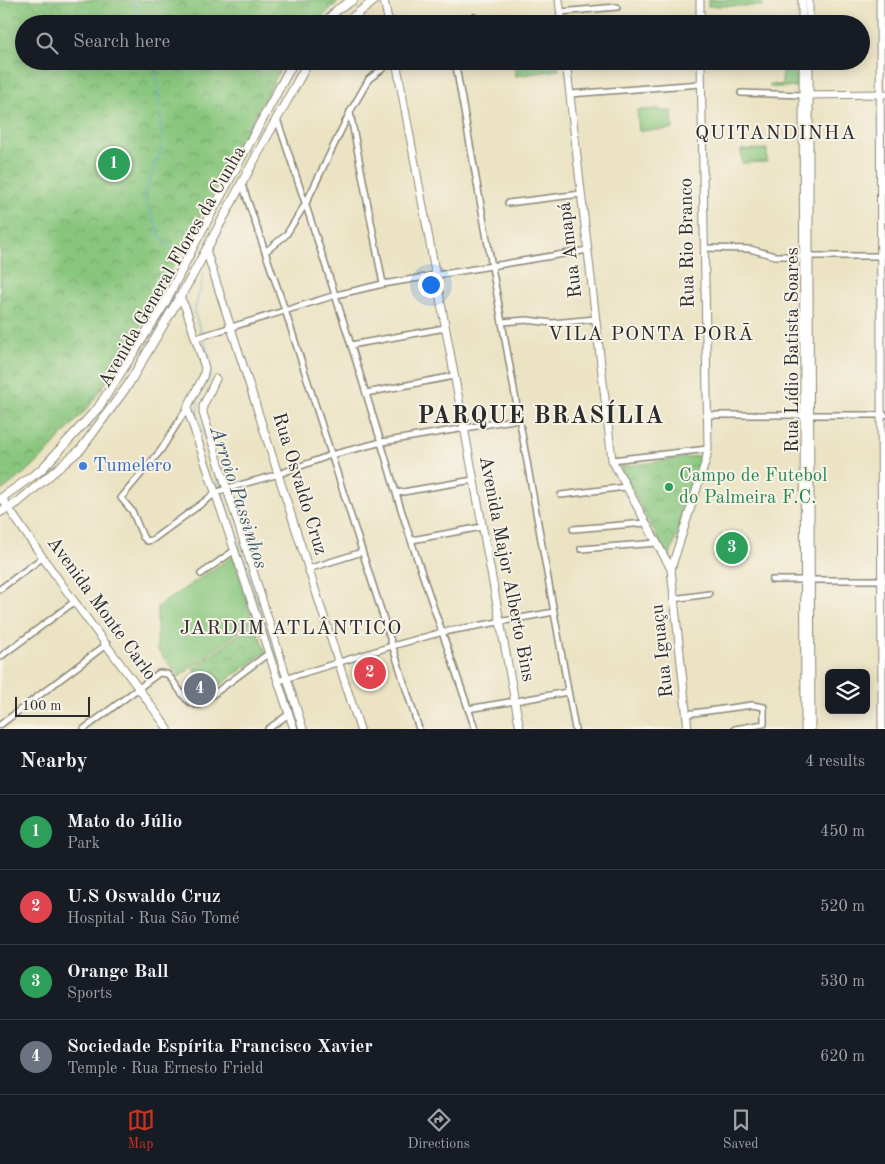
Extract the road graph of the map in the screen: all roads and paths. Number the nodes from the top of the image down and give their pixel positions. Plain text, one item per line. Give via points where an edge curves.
1 (353, 0) edge
2 (375, 0) edge
3 (384, 0) edge
4 (559, 0) edge
5 (700, 0) edge
6 (802, 0) edge
7 (809, 0) edge
8 (880, 0) edge
9 (617, 7) dead end
10 (560, 12) junction
11 (332, 15) edge
12 (356, 15) edge
13 (387, 15) edge
14 (560, 15) edge
15 (700, 15) edge
16 (806, 15) joint
17 (289, 70) edge
18 (305, 70) edge
19 (382, 70) edge
20 (396, 70) edge
21 (457, 70) edge
22 (567, 70) edge
23 (701, 70) edge
24 (803, 70) edge
25 (808, 70) edge
26 (701, 84) junction
27 (741, 93) dead end
28 (570, 94) junction
29 (883, 94) edge
30 (806, 95) junction
31 (350, 112) junction
32 (277, 118) junction
33 (242, 184) junction
34 (581, 194) junction
35 (306, 203) junction
36 (508, 203) dead end
37 (195, 243) junction
38 (704, 248) junction
39 (206, 250) junction
40 (588, 250) junction
41 (266, 252) junction
42 (806, 256) junction
43 (880, 256) junction
44 (492, 266) junction
45 (436, 276) junction
46 (383, 284) junction
47 (336, 295) junction
48 (180, 298) junction
49 (165, 303) junction
50 (285, 310) junction
51 (883, 310) edge
52 (596, 319) junction
53 (502, 322) junction
54 (232, 327) junction
55 (445, 328) junction
56 (198, 338) junction
57 (351, 345) junction
58 (454, 376) junction
59 (216, 379) dead end
60 (366, 393) junction
61 (195, 405) junction
62 (707, 415) junction
63 (807, 415) junction
64 (883, 415) edge
65 (519, 419) junction
66 (464, 428) junction
67 (382, 442) junction
68 (708, 449) junction
69 (331, 455) junction
70 (612, 460) junction
71 (279, 474) junction
72 (474, 480) junction
73 (626, 488) junction
74 (225, 489) junction
75 (216, 493) junction
76 (397, 493) junction
77 (561, 495) dead end
78 (1, 499) edge
79 (8, 508) junction
80 (0, 512) edge
81 (646, 524) junction
82 (482, 527) junction
83 (573, 529) dead end
84 (412, 540) junction
85 (657, 543) junction
86 (582, 549) dead end
87 (235, 550) junction
88 (362, 552) junction
89 (42, 558) junction
90 (671, 569) junction
91 (308, 570) junction
92 (201, 574) dead end
93 (772, 580) dead end
94 (807, 580) junction
95 (883, 580) edge
96 (0, 589) edge
97 (709, 594) dead end
98 (673, 599) junction
99 (74, 602) junction
100 (554, 612) junction
101 (500, 622) junction
102 (443, 632) junction
103 (107, 644) junction
104 (392, 646) junction
105 (269, 653) junction
106 (0, 657) edge
107 (339, 662) junction
108 (808, 676) junction
109 (283, 680) junction
110 (139, 688) junction
111 (568, 692) junction
112 (514, 701) junction
113 (468, 709) junction
114 (289, 714) junction
115 (686, 714) junction
116 (0, 728) edge
117 (84, 729) edge
118 (168, 729) edge
119 (268, 729) edge
120 (294, 729) edge
121 (303, 729) edge
122 (360, 729) edge
123 (419, 729) edge
124 (475, 729) edge
125 (520, 729) edge
126 (575, 729) edge
127 (688, 729) edge
128 (735, 729) edge
129 (805, 729) edge
130 (811, 729) edge
131 (882, 729) edge

1 - 11 main road
2 - 12 main road
3 - 13 street
4 - 10 street
5 - 15 street
6 - 16 street
7 - 16 street
8 - 29 street
9 - 10 street
10 - 14 street
17 - 37 main road, Avenida General Flores da Cunha
18 - 32 main road, Avenida General Flores da Cunha
19 - 31 street via 369,79
20 - 45 street, Avenida Major Alberto Bins
21 - 44 street
22 - 28 street, Rua Amapá
23 - 26 street, Rua Rio Branco
24 - 30 street, Rua Lídio Batista Soares
25 - 30 street, Rua Lídio Batista Soares
26 - 28 street
26 - 38 street, Rua Rio Branco
27 - 30 street
28 - 34 street, Rua Amapá
29 - 30 street
29 - 43 street
30 - 42 street, Rua Lídio Batista Soares
31 - 35 street
31 - 46 street
32 - 33 main road, Avenida General Flores da Cunha
32 - 35 street
33 - 39 main road, Avenida General Flores da Cunha
33 - 41 street
34 - 36 street
34 - 40 street, Rua Amapá
35 - 41 street via 286,235
35 - 47 street
37 - 39 main road
37 - 49 main road, Avenida General Flores da Cunha
38 - 42 street via 750,249 774,256
38 - 62 street, Rua Rio Branco
39 - 48 main road, Avenida General Flores da Cunha
39 - 54 street, Rua Osvaldo Cruz
40 - 44 street
40 - 52 street, Rua Amapá
41 - 50 street
42 - 43 street
42 - 63 street, Rua Lídio Batista Soares
43 - 51 street
44 - 45 street
44 - 53 street
45 - 46 street
45 - 55 street, Avenida Major Alberto Bins
46 - 47 street
47 - 50 street
47 - 57 street
48 - 49 main road
48 - 56 street
48 - 79 main road, Avenida General Flores da Cunha via 128,385 81,448
49 - 78 main road, Avenida General Flores da Cunha via 98,408 41,470
50 - 54 street
50 - 69 street
51 - 64 street
52 - 53 street via 552,323
52 - 70 street, Rua Amapá
53 - 65 street
54 - 56 street
54 - 71 street, Rua Osvaldo Cruz
55 - 57 street
55 - 58 street, Avenida Major Alberto Bins
56 - 61 street via 205,372
57 - 60 street
58 - 60 street
58 - 66 street, Avenida Major Alberto Bins
59 - 61 street
60 - 67 street
61 - 74 street via 202,413
61 - 75 street
61 - 75 street via 122,498 147,541
62 - 63 street
62 - 68 street, Rua Rio Branco
63 - 64 street
63 - 94 street, Rua Lídio Batista Soares
64 - 95 street
65 - 66 street
65 - 100 street
66 - 67 street
66 - 72 street, Avenida Major Alberto Bins
67 - 69 street
67 - 76 street
68 - 70 street
68 - 90 street, Rua Rio Branco
69 - 71 street
69 - 88 street
70 - 73 street, Rua Amapá
71 - 74 street
71 - 91 street, Rua Osvaldo Cruz
72 - 76 street
72 - 82 street, Avenida Major Alberto Bins
73 - 77 street
73 - 81 street, Rua Amapá
74 - 75 street
74 - 109 street
75 - 87 street
76 - 84 street
78 - 79 street, Avenida Monte Carlo
79 - 80 main road, Avenida General Flores da Cunha
79 - 89 street, Avenida Monte Carlo
81 - 83 street
81 - 85 street, Rua Amapá
82 - 84 street
82 - 101 street, Avenida Major Alberto Bins
84 - 102 street
85 - 86 street
85 - 90 street, Rua Amapá
87 - 92 street
87 - 105 street
88 - 91 street
88 - 104 street
89 - 96 street
89 - 99 street, Avenida Monte Carlo
90 - 98 street, Rua Iguaçu
91 - 107 street, Rua Osvaldo Cruz
93 - 94 street
94 - 95 street
94 - 108 street, Rua Lídio Batista Soares
95 - 131 street
97 - 98 street
98 - 115 street, Rua Iguaçu
99 - 103 street, Avenida Monte Carlo
99 - 106 street
100 - 101 street
100 - 111 street
101 - 102 street
101 - 112 street, Avenida Major Alberto Bins
102 - 104 street
102 - 113 street
103 - 110 street, Avenida Monte Carlo
103 - 116 street
104 - 107 street
104 - 123 street
105 - 109 street
105 - 110 street via 199,705 188,701 171,678 163,673
107 - 109 street
107 - 122 street, Rua Osvaldo Cruz
108 - 129 street, Rua Lídio Batista Soares
108 - 130 street, Rua Lídio Batista Soares
109 - 114 street
109 - 121 street
110 - 117 street
110 - 118 street, Avenida Monte Carlo
111 - 112 street
111 - 126 street
112 - 113 street
112 - 125 street, Avenida Major Alberto Bins
113 - 124 street
114 - 119 street
114 - 120 street
115 - 127 street, Rua Iguaçu
115 - 128 street via 752,705 764,707 764,724

